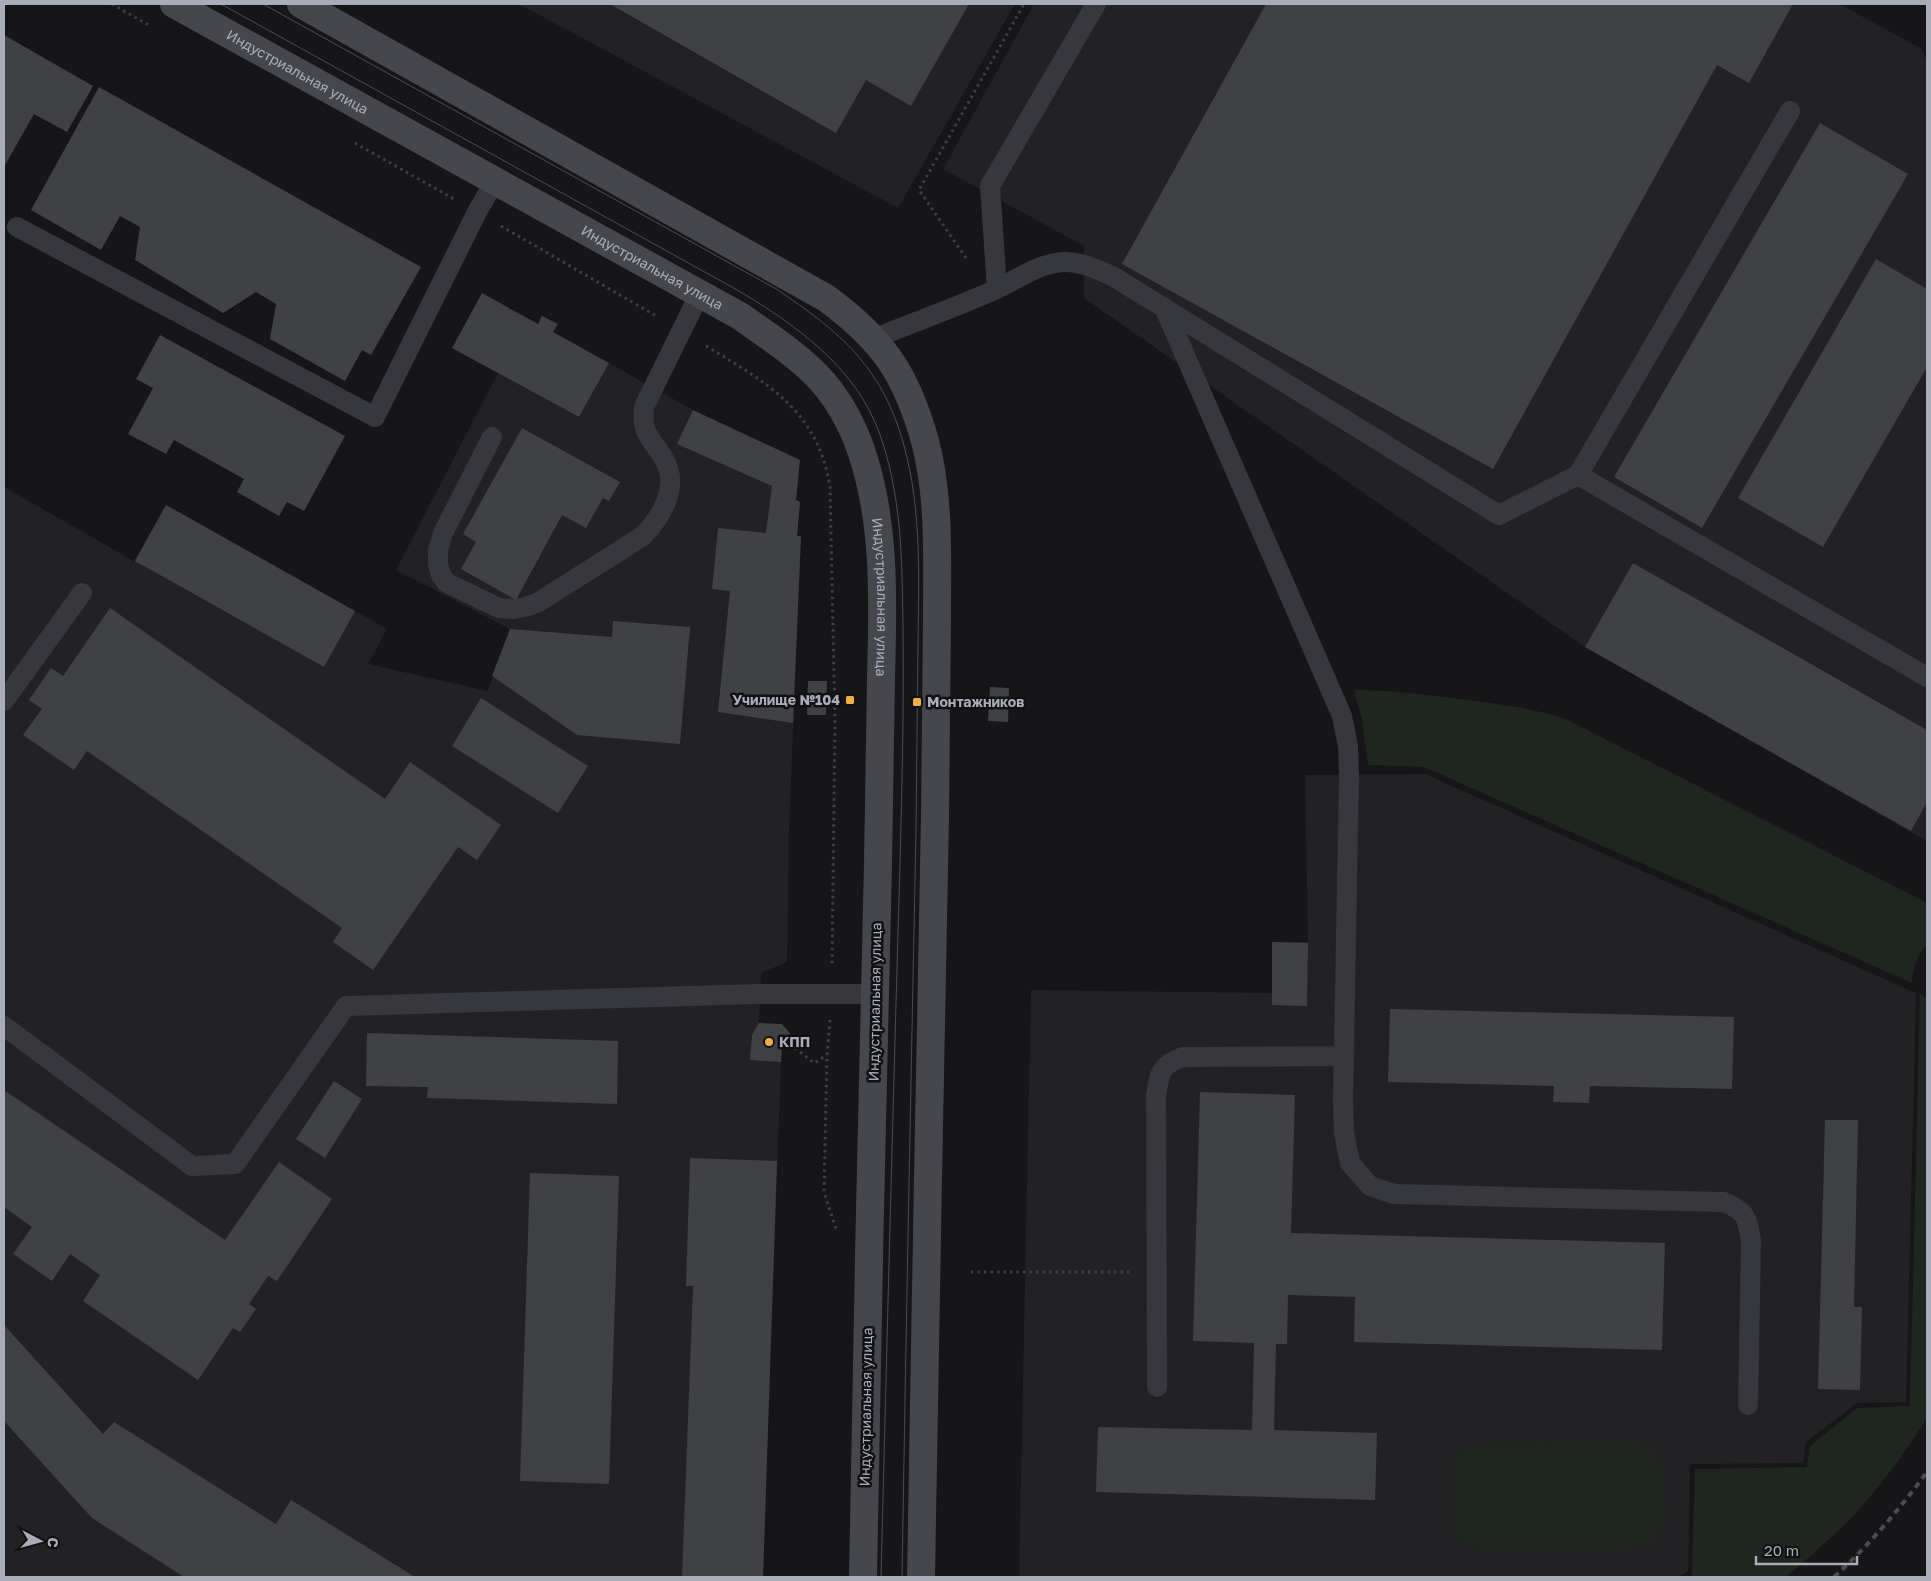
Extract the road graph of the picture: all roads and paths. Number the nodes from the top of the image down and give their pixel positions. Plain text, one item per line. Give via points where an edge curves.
1 (112, 4) edge
2 (301, 4) edge
3 (1024, 4) edge
4 (1096, 4) edge
5 (187, 7) edge
6 (154, 28) dead end
7 (1790, 111) dead end
8 (349, 139) dead end
9 (495, 181) junction
10 (476, 212) junction
11 (17, 228) dead end
12 (969, 263) dead end
13 (997, 289) junction
14 (699, 295) junction
15 (1164, 307) junction
16 (681, 331) junction
17 (873, 339) junction
18 (492, 437) dead end
19 (1578, 475) junction
20 (82, 593) dead end
21 (1927, 677) edge
22 (4, 701) edge
23 (875, 994) junction
24 (832, 995) junction
25 (4, 1026) edge
26 (795, 1048) dead end
27 (827, 1055) junction
28 (1343, 1056) junction
29 (839, 1239) dead end
30 (971, 1272) dead end
31 (1157, 1272) junction
32 (1157, 1387) dead end
33 (1748, 1405) dead end
34 (862, 1577) edge
35 (921, 1577) edge

1 - 6 path
2 - 17 main road via 826,298 852,317
3 - 12 path via 919,190
4 - 13 lane via 990,186
5 - 9 main road, Индустриальная улица
7 - 19 lane
8 - 10 path
9 - 10 lane
9 - 14 main road, Индустриальная улица
10 - 11 lane via 375,416
10 - 16 path
13 - 15 lane via 1055,263 1074,262 1114,277
13 - 17 lane
14 - 16 lane
14 - 23 main road, Индустриальная улица via 740,316 812,369 848,417 871,482 879,527 882,588
15 - 19 lane via 1499,515
15 - 28 lane via 1342,716 1349,775
16 - 18 lane via 644,406 643,417 645,432 665,460 671,476 666,504 643,536 537,603 513,609 499,608 447,583 438,564 443,532
16 - 24 path via 763,380 786,400 818,443 827,467 836,730
17 - 35 main road via 904,381 926,444 936,528 935,779
19 - 21 lane
20 - 22 lane
23 - 24 lane
23 - 34 main road, Индустриальная улица
24 - 25 lane via 760,994 346,1006 235,1164 226,1165 192,1166
24 - 27 path
26 - 27 path via 814,1063
27 - 29 path via 824,1192
28 - 31 lane via 1183,1057 1169,1062 1159,1075 1156,1096
28 - 33 lane via 1344,1133 1350,1163 1370,1186 1394,1194 1724,1202 1737,1207 1748,1219 1751,1241
30 - 31 path
31 - 32 lane

